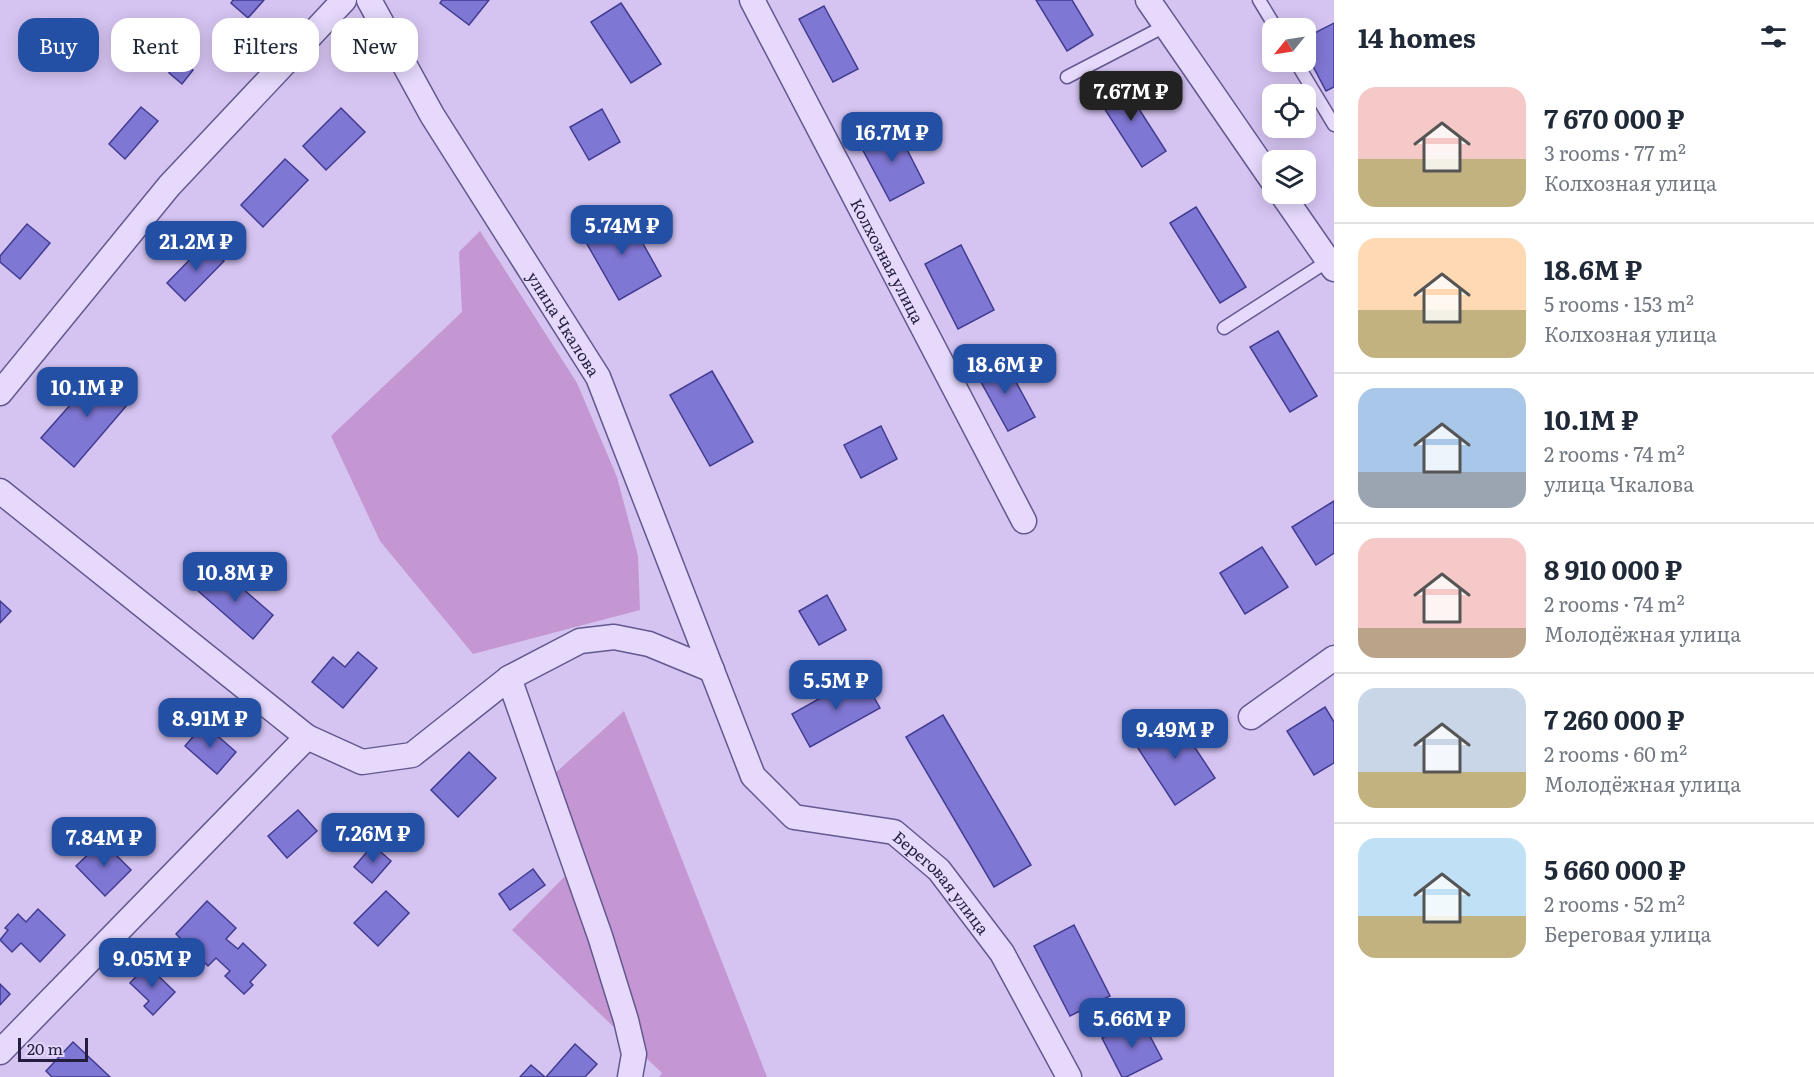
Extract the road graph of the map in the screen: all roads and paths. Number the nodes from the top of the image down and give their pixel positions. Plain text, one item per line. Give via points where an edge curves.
1 (344, 0) edge
2 (369, 0) edge
3 (752, 0) edge
4 (1148, 0) edge
5 (1259, 0) edge
6 (1270, 18) edge
7 (1165, 26) junction
8 (1302, 72) edge
9 (1066, 77) dead end
10 (1334, 125) edge
11 (1262, 166) edge
12 (1289, 204) edge
13 (1331, 265) edge
14 (1224, 328) dead end
15 (0, 393) edge
16 (0, 491) edge
17 (1024, 521) dead end
18 (1334, 658) edge
19 (712, 670) junction
20 (509, 678) junction
21 (1251, 717) dead end
22 (307, 737) junction
23 (0, 1052) edge
24 (630, 1077) edge
25 (1069, 1077) edge

1 - 15 street via 169,186
2 - 19 street, улица Чкалова via 432,115 598,377
3 - 17 street, Колхозная улица
4 - 7 street
5 - 6 lane
7 - 9 lane
7 - 11 street
8 - 10 lane
12 - 13 street
13 - 14 lane
16 - 22 street
18 - 21 street
19 - 20 street via 649,644 614,637 580,642
19 - 25 street, Береговая улица via 753,776 794,817 894,832 939,870 1002,953
20 - 22 street via 412,755 362,762
20 - 24 street via 626,1020 634,1054
22 - 23 street

